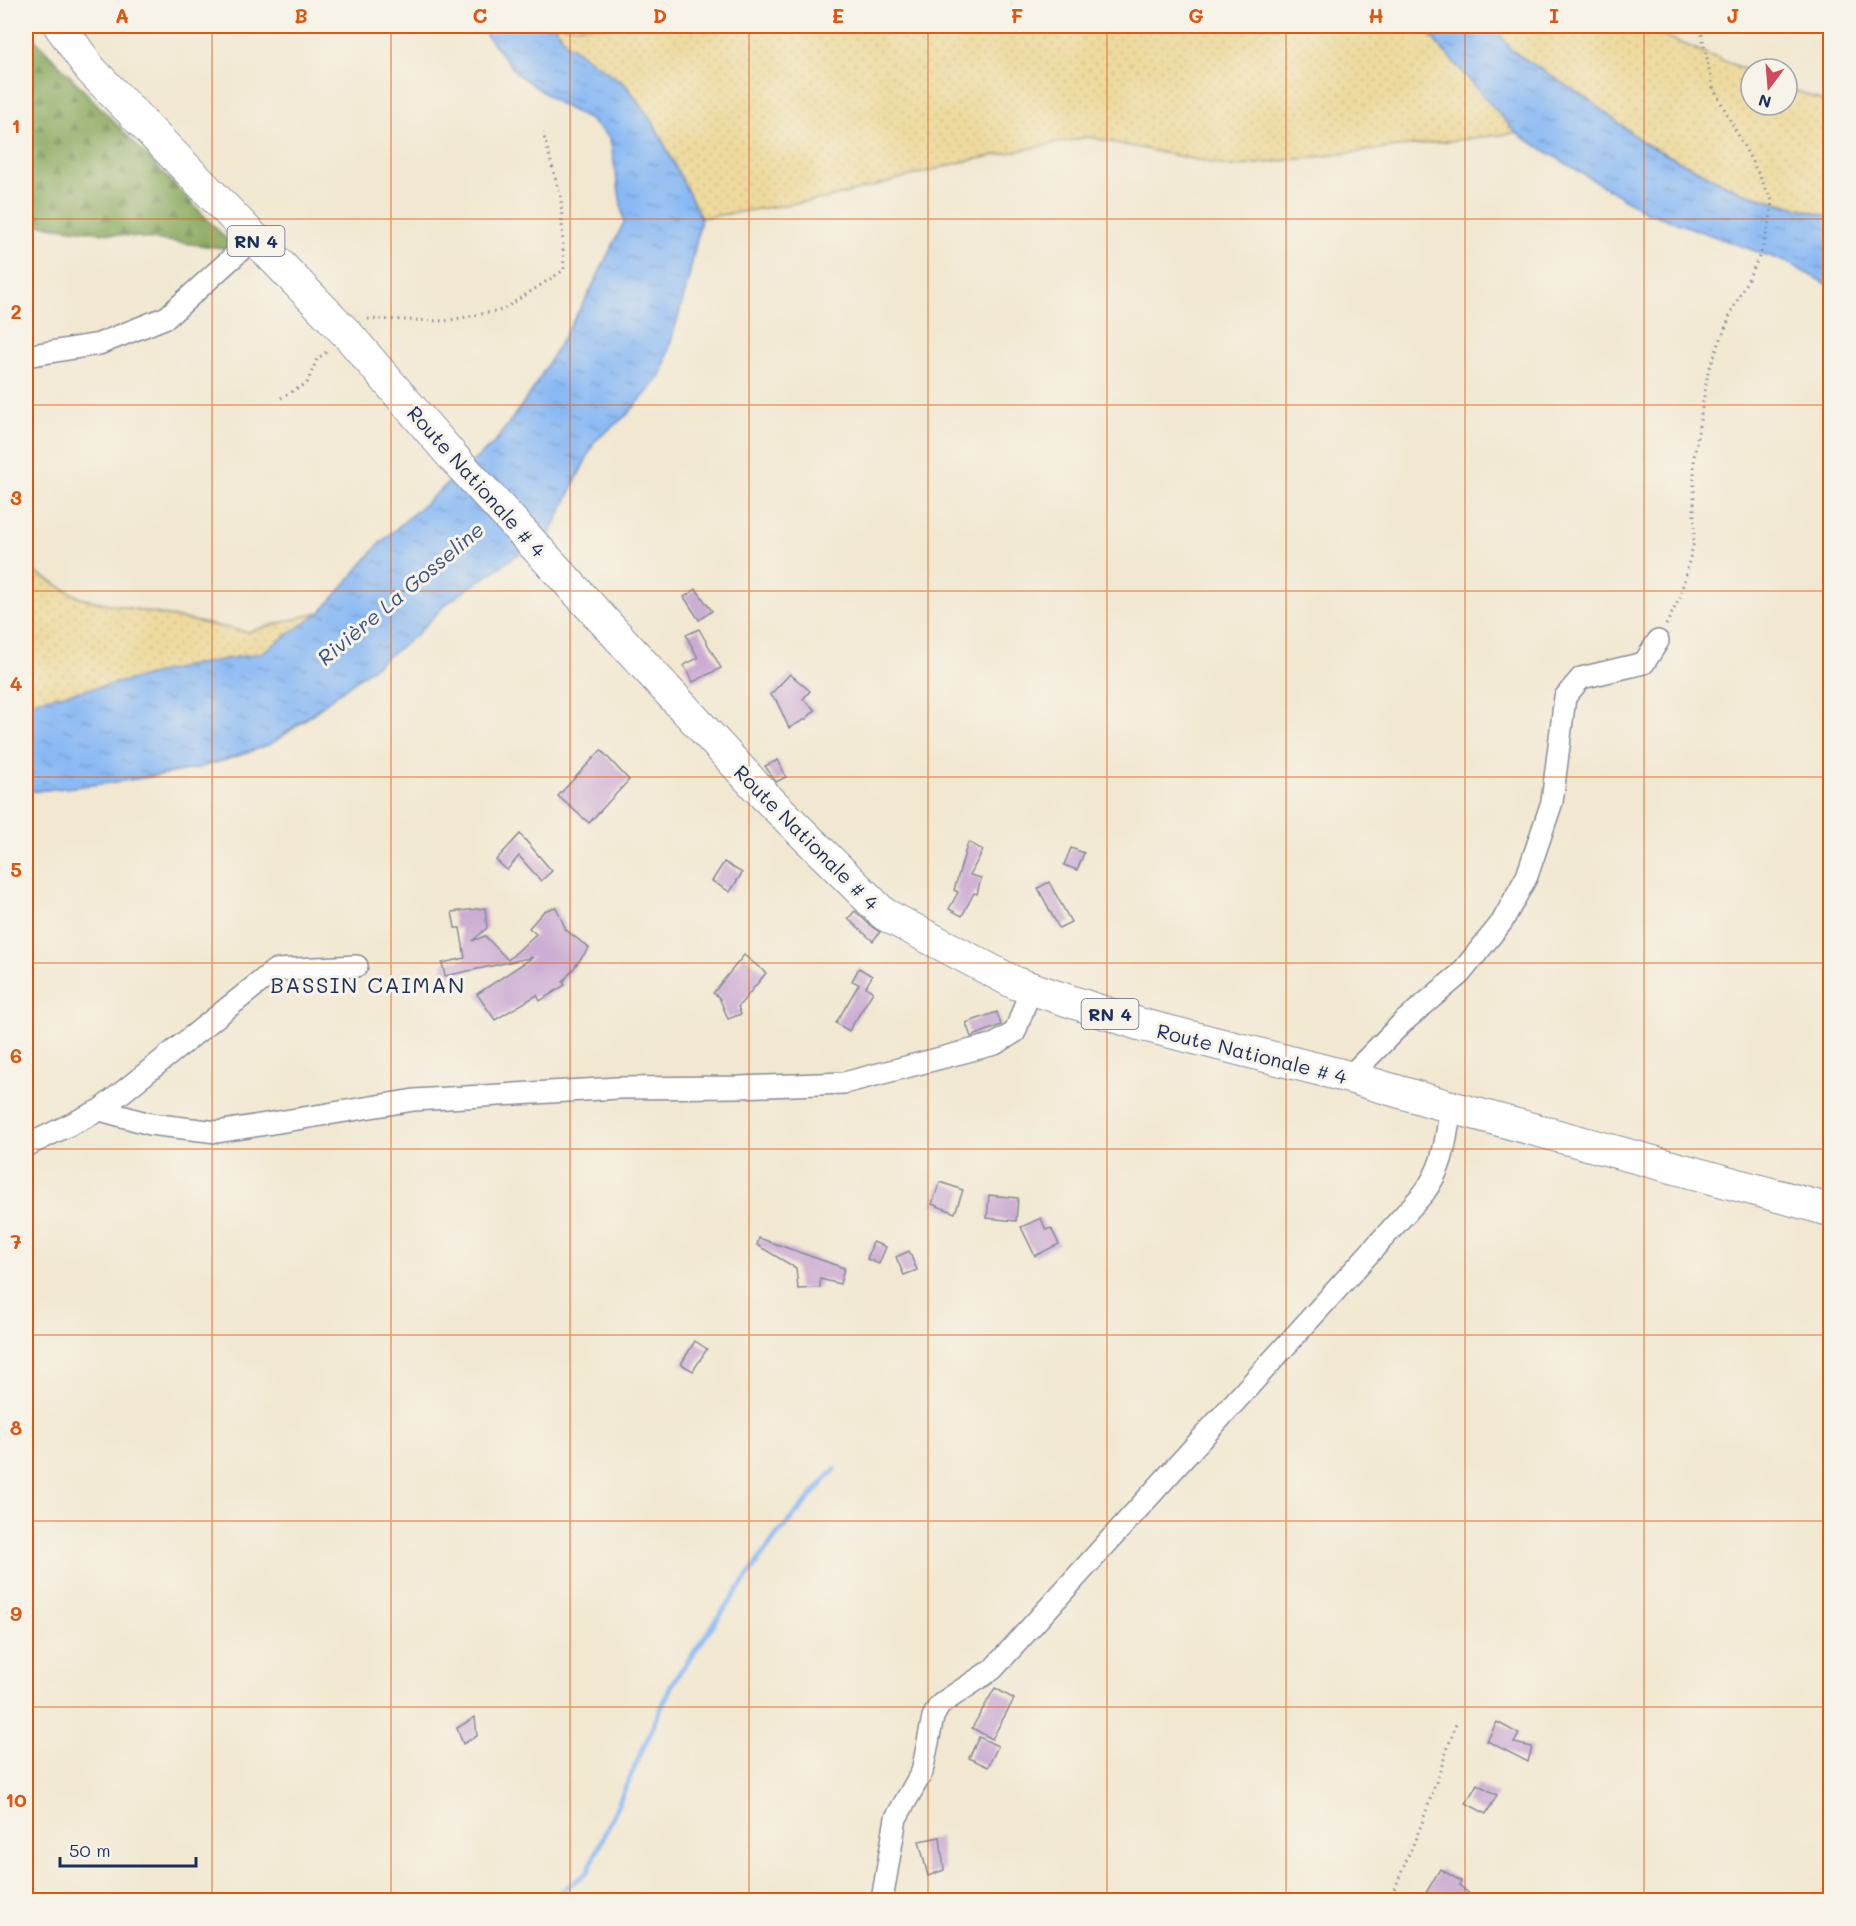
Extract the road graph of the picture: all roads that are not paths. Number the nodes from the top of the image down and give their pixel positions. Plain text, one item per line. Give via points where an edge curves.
1 (60, 26) edge
2 (254, 239) junction
3 (26, 356) edge
4 (1658, 641) road end
5 (357, 966) dead end
6 (1030, 988) junction
7 (1350, 1077) junction
8 (1451, 1107) junction
9 (99, 1110) junction
10 (26, 1146) edge
11 (1830, 1210) edge
12 (882, 1900) edge

1 - 2 main road, Route Nationale # 4 / RN 4 via 91,70
2 - 3 street via 167,317 99,344
2 - 6 main road, Route Nationale # 4 / RN 4 via 340,327 453,457 763,794 884,914
4 - 7 street via 1644,663 1581,678 1565,697 1551,802 1527,876 1502,922 1460,974 1402,1023
5 - 9 street via 275,970
6 - 7 main road, Route Nationale # 4 / RN 4 via 1139,1024
6 - 9 street via 1016,1032 995,1044 844,1083 618,1088 414,1100 217,1132 150,1124
7 - 8 main road, Route Nationale # 4 / RN 4
8 - 11 main road, Route Nationale # 4 / RN 4
8 - 12 street via 1442,1160 1424,1193 993,1669 939,1706 930,1724 922,1773 896,1818
9 - 10 street

